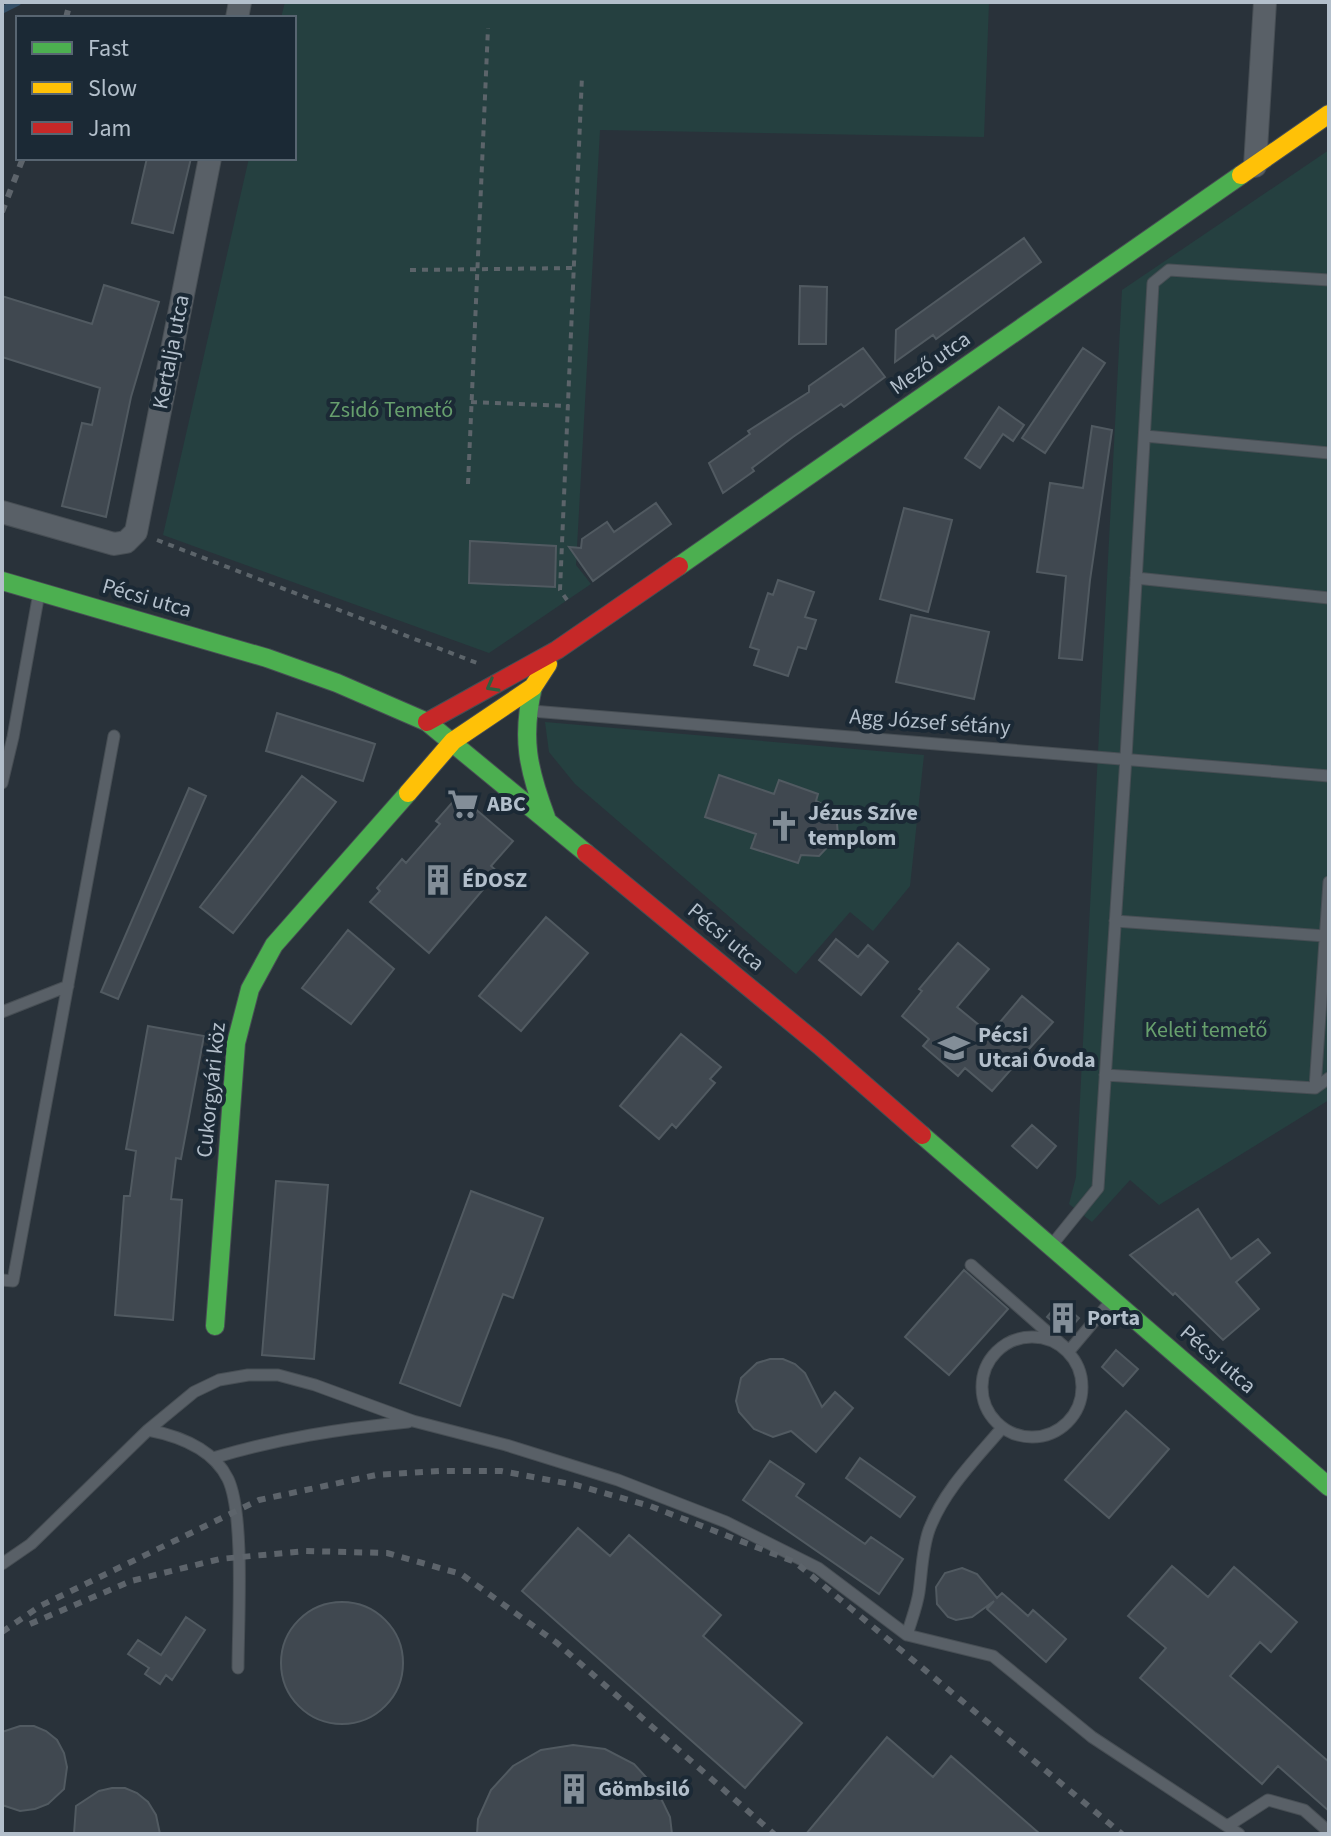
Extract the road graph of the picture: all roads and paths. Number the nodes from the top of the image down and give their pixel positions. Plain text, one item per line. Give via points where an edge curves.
1 (1265, 2) edge
2 (488, 28) dead end
3 (582, 76) dead end
4 (1329, 114) edge
5 (210, 160) edge
6 (1255, 166) junction
7 (477, 267) junction
8 (575, 268) junction
9 (410, 270) dead end
10 (1329, 280) edge
11 (471, 402) junction
12 (569, 406) junction
13 (1145, 436) junction
14 (1329, 453) edge
15 (468, 484) dead end
16 (2, 512) edge
17 (131, 537) junction
18 (1136, 578) junction
19 (2, 581) edge
20 (39, 592) junction
21 (1329, 598) edge
22 (567, 600) dead end
23 (557, 650) junction
24 (510, 676) junction
25 (533, 687) junction
26 (527, 710) junction
27 (427, 722) junction
28 (114, 736) dead end
29 (453, 741) junction
30 (1126, 757) junction
31 (1329, 776) edge
32 (2, 783) edge
33 (548, 820) junction
34 (1329, 882) edge
35 (1115, 921) junction
36 (1325, 936) junction
37 (68, 986) junction
38 (2, 1012) edge
39 (1105, 1075) junction
40 (1329, 1078) edge
41 (1315, 1088) junction
42 (1051, 1246) junction
43 (971, 1265) dead end
44 (2, 1280) edge
45 (1112, 1299) junction
46 (215, 1326) dead end
47 (1069, 1351) junction
48 (413, 1421) junction
49 (1002, 1428) junction
50 (148, 1430) junction
51 (213, 1458) junction
52 (1329, 1487) edge
53 (2, 1564) edge
54 (907, 1635) junction
55 (238, 1668) dead end
56 (1229, 1825) junction
57 (1329, 1832) edge
58 (1239, 1834) edge

1 - 6 street
2 - 7 path
3 - 8 path
4 - 6 street, Mező utca
5 - 17 street, Kertalja utca
6 - 23 street, Mező utca
7 - 8 path
7 - 9 path
7 - 11 path
8 - 12 path
10 - 13 lane via 1169,270 1153,283
11 - 12 path
11 - 15 path
12 - 22 path via 560,590
13 - 14 lane
13 - 18 lane
16 - 17 street via 114,544
17 - 24 path
18 - 21 lane
18 - 30 lane
19 - 20 street, Pécsi utca
20 - 27 street, Pécsi utca via 267,658
20 - 32 lane
23 - 24 street, Mező utca
23 - 25 street
24 -> 27 street, Mező utca
25 - 26 street
25 - 29 street, Cukorgyári köz
26 - 30 lane, Agg József sétány
26 - 33 street via 527,768
27 - 29 street, Pécsi utca
28 - 37 lane
29 - 33 street, Pécsi utca
29 - 46 street, Cukorgyári köz via 274,945 250,989 236,1043
30 - 31 lane, Agg József sétány
30 - 35 lane
33 - 42 street, Pécsi utca
34 - 36 lane
35 - 36 lane
35 - 39 lane
36 - 41 lane
37 - 38 lane
37 - 44 lane via 13,1281
39 - 41 lane
39 - 42 lane via 1098,1188
40 - 41 lane
42 - 45 street, Pécsi utca
43 - 47 lane
45 - 47 lane
45 - 52 street, Pécsi utca
47 - 49 lane via 1083,1382 1076,1414 1050,1435 1017,1436
47 - 49 lane via 1039,1337 1022,1337 994,1354 981,1385 987,1409
48 - 50 lane via 315,1385 278,1375 248,1375 194,1392
48 - 51 lane via 325,1431
48 - 54 lane via 618,1480 726,1522 818,1568
49 - 54 lane via 956,1482 928,1531
50 - 51 lane via 174,1435
50 - 53 lane via 31,1544
51 - 55 lane via 228,1479 234,1500
54 - 56 lane via 993,1656 1092,1737
56 - 57 lane via 1268,1800 1304,1810
56 - 58 lane

